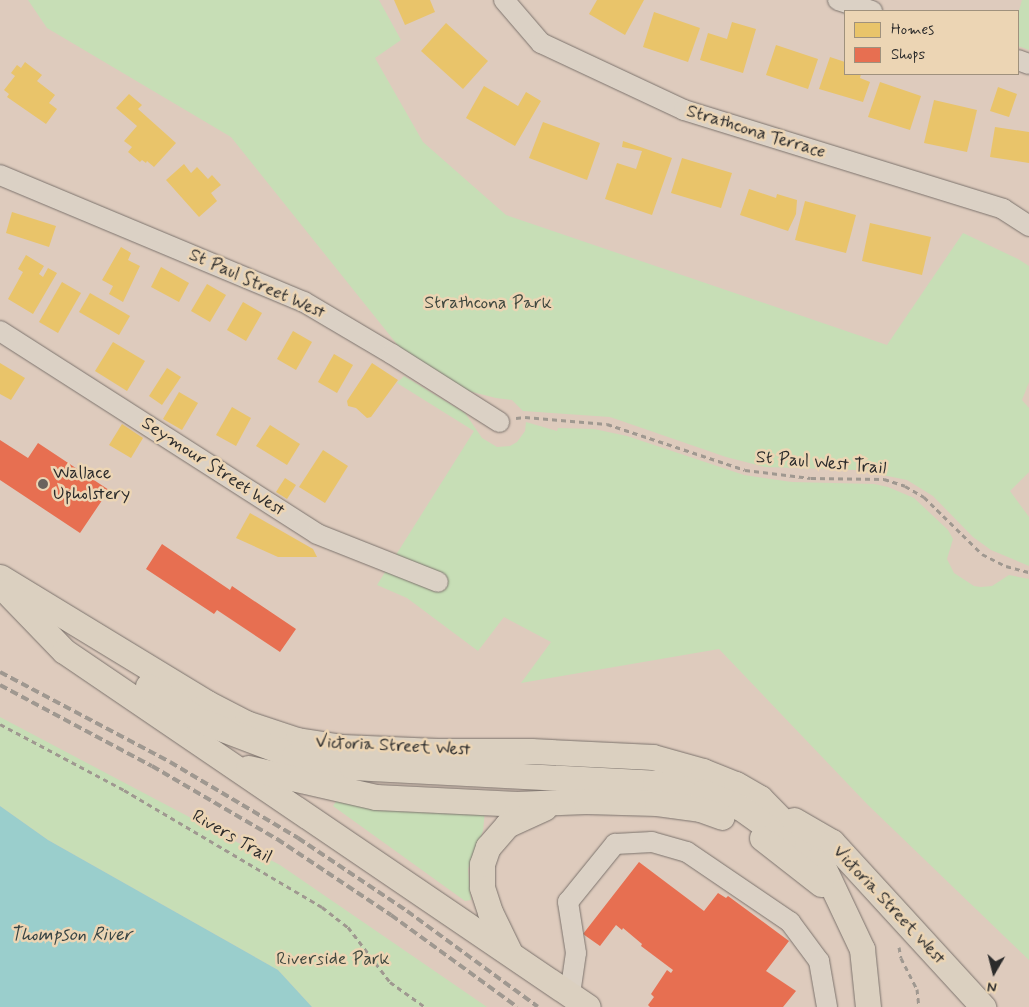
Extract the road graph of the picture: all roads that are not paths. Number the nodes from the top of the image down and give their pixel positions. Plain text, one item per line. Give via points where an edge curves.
1 (504, 0) edge
2 (838, 0) edge
3 (869, 10) edge
4 (0, 175) edge
5 (1029, 226) edge
6 (0, 331) edge
7 (499, 422) road end
8 (0, 577) edge
9 (438, 582) dead end
10 (0, 585) edge
11 (233, 765) junction
12 (760, 798) junction
13 (553, 804) junction
14 (821, 884) junction
15 (844, 908) junction
16 (510, 953) junction
17 (867, 998) edge
18 (579, 1001) edge
19 (827, 1007) edge
20 (983, 1007) edge

1 - 5 street, Strathcona Terrace via 541,43 684,110 1003,209
2 - 3 street
4 - 7 street, St Paul Street West via 304,302
6 - 9 street, Seymour Street West via 317,534
8 - 12 main road, Victoria Street West via 207,703 246,723 297,740 437,751 531,751 654,757 703,771
10 - 11 main road via 64,651
10 - 14 main road via 199,720 248,740 294,756 352,767 654,782 703,792 741,808 776,833
11 - 13 main road via 376,796
11 - 16 main road
12 - 15 main road, Victoria Street West via 820,858
12 - 20 main road, Victoria Street West via 832,842
13 - 14 main road via 657,803 700,809 732,821 768,842
13 - 16 main road via 507,825 488,847 482,864 482,887
14 - 15 main road
15 - 17 main road, Victoria Street West via 862,949
16 - 18 main road
18 - 19 street via 568,902 616,844 652,842 688,852 790,922 819,961

